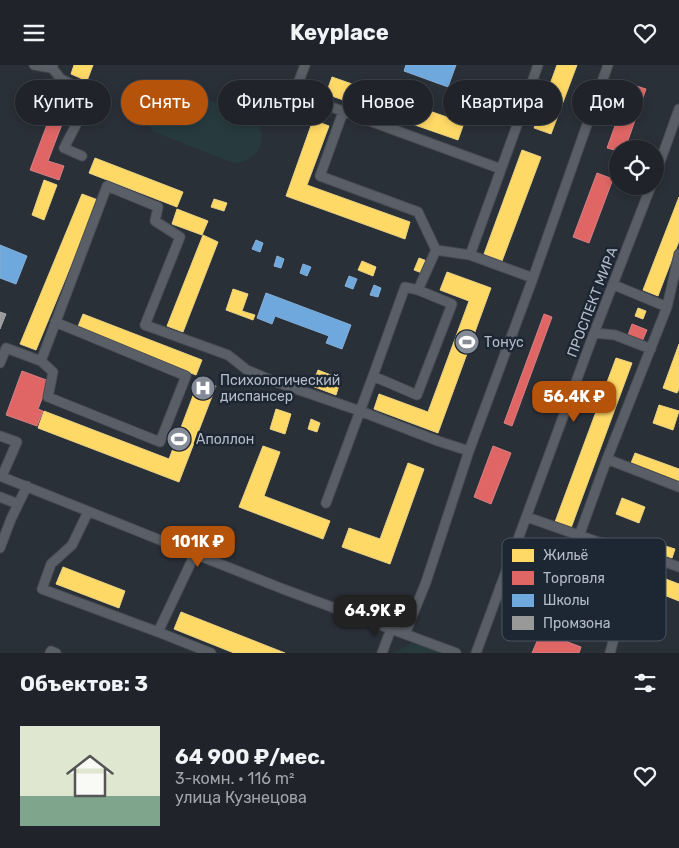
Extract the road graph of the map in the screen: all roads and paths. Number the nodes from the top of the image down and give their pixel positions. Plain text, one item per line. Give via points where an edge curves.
1 (34, 65) edge
2 (305, 65) edge
3 (538, 65) edge
4 (608, 65) edge
5 (52, 67) edge
6 (299, 80) edge
7 (333, 108) edge
8 (679, 109) edge
9 (343, 112) joint
10 (379, 125) edge
11 (664, 151) edge
12 (82, 156) dead end
13 (501, 169) junction
14 (648, 195) edge
15 (436, 250) junction
16 (470, 255) junction
17 (679, 257) edge
18 (533, 278) junction
19 (614, 285) junction
20 (418, 290) junction
21 (667, 307) junction
22 (55, 322) junction
23 (594, 333) junction
24 (650, 349) junction
25 (41, 361) junction
26 (0, 363) edge
27 (373, 376) junction
28 (360, 411) junction
29 (0, 436) edge
30 (470, 451) junction
31 (607, 459) junction
32 (4, 462) edge
33 (1, 476) edge
34 (27, 486) junction
35 (679, 487) edge
36 (0, 497) edge
37 (326, 503) dead end
38 (18, 504) junction
39 (88, 512) junction
40 (527, 517) junction
41 (580, 536) junction
42 (519, 538) edge
43 (586, 538) edge
44 (0, 548) edge
45 (195, 555) junction
46 (666, 562) edge
47 (679, 567) edge
48 (502, 582) edge
49 (500, 587) joint
50 (391, 629) junction
51 (158, 632) junction
52 (405, 634) junction
53 (50, 653) edge
54 (56, 653) edge
55 (211, 653) edge
56 (382, 653) edge
57 (456, 653) edge
58 (476, 653) edge

1 - 5 street
2 - 6 street
3 - 13 street
4 - 18 street
5 - 12 street via 61,79 87,92 78,121 64,148
7 - 9 street
8 - 11 street
9 - 15 street via 320,176 418,211
10 - 13 street
13 - 16 street
14 - 19 street, ПРОСПЕКТ МИРА
15 - 16 street
15 - 20 street
16 - 18 street
17 - 21 street
18 - 30 street
19 - 21 street
19 - 23 street, ПРОСПЕКТ МИРА
20 - 27 street via 405,287
20 - 27 street via 452,304 417,395
21 - 24 street
22 - 25 street
22 - 25 street via 186,376 160,442 48,397 53,372
22 - 28 street via 107,186 158,207 155,221 180,237 145,325 228,355 247,370 272,381
23 - 24 street via 615,335
23 - 40 street, ПРОСПЕКТ МИРА
24 - 31 street
25 - 26 street via 6,349
27 - 28 street
28 - 30 street
28 - 37 street
29 - 32 street via 17,442
30 - 52 street via 426,583
31 - 35 street
31 - 41 street
32 - 33 street
33 - 34 street
34 - 38 street
34 - 39 street
36 - 38 street
38 - 44 street
39 - 45 street
39 - 51 street via 72,545 51,564 42,589
40 - 41 street
40 - 42 street, ПРОСПЕКТ МИРА
41 - 43 street
45 - 50 street
45 - 51 street
46 - 47 street
48 - 49 street, ПРОСПЕКТ МИРА
49 - 58 street, ПРОСПЕКТ МИРА
50 - 52 street
50 - 56 street
51 - 55 street
52 - 57 street
53 - 54 street

